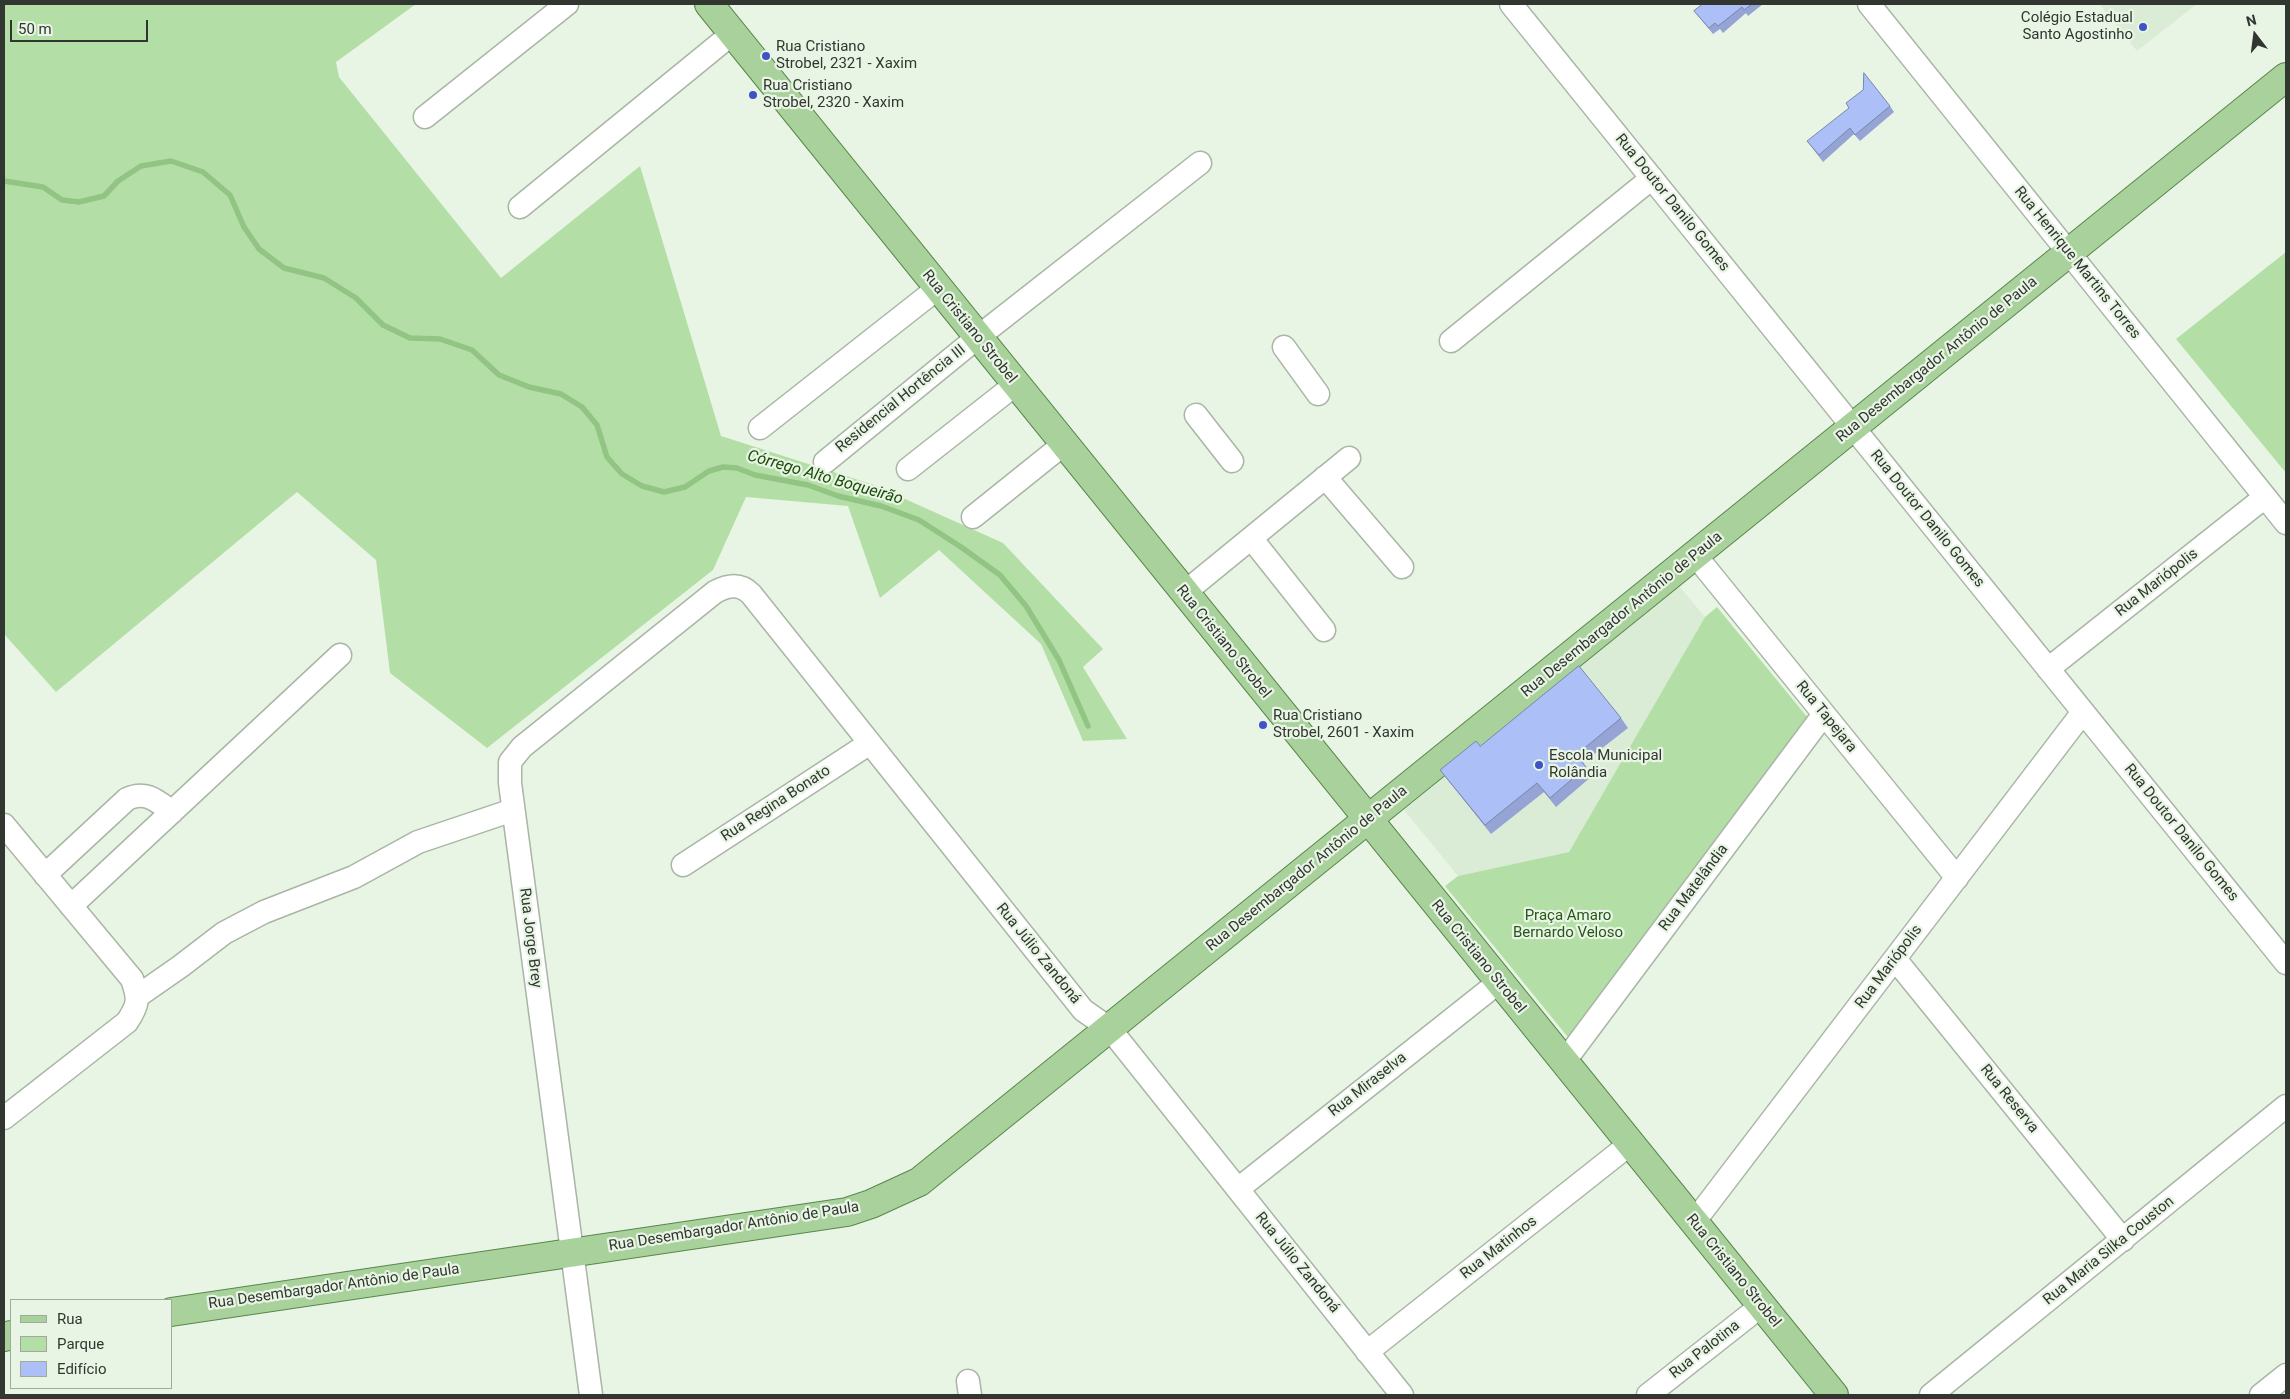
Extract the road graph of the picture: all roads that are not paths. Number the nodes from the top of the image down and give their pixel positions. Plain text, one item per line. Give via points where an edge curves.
1 (567, 4) edge
2 (708, 4) edge
3 (1510, 4) edge
4 (1869, 4) edge
5 (733, 33) junction
6 (2286, 78) edge
7 (425, 117) dead end
8 (1200, 163) dead end
9 (1652, 178) junction
10 (520, 207) dead end
11 (2069, 253) junction
12 (938, 288) junction
13 (978, 337) junction
14 (1451, 341) dead end
15 (1284, 347) dead end
16 (1016, 384) junction
17 (1318, 394) dead end
18 (1196, 415) dead end
19 (760, 428) dead end
20 (1853, 428) junction
21 (1064, 444) junction
22 (1349, 458) dead end
23 (1232, 461) dead end
24 (825, 462) dead end
25 (908, 469) dead end
26 (1325, 478) junction
27 (2265, 497) junction
28 (973, 517) dead end
29 (2286, 523) edge
30 (1250, 538) junction
31 (1695, 555) junction
32 (1402, 567) dead end
33 (731, 586) joint
34 (1184, 593) junction
35 (1324, 630) dead end
36 (340, 654) dead end
37 (2048, 669) junction
38 (2084, 712) junction
39 (1824, 714) junction
40 (870, 743) junction
41 (514, 810) junction
42 (172, 812) junction
43 (1368, 820) junction
44 (4, 825) edge
45 (683, 864) dead end
46 (46, 875) junction
47 (1957, 878) junction
48 (71, 906) junction
49 (1895, 958) junction
50 (2286, 963) edge
51 (1499, 982) junction
52 (138, 996) junction
53 (1110, 1029) junction
54 (1564, 1062) junction
55 (2286, 1106) edge
56 (4, 1118) edge
57 (1630, 1144) junction
58 (1238, 1189) junction
59 (1694, 1222) junction
60 (2123, 1240) junction
61 (572, 1252) junction
62 (1762, 1306) junction
63 (172, 1312) edge
64 (1368, 1352) junction
65 (2286, 1375) edge
66 (591, 1395) edge
67 (1402, 1395) edge
68 (1648, 1395) edge
69 (1834, 1395) edge
70 (1932, 1395) edge
71 (2261, 1395) edge

1 - 7 street
2 - 5 main road, Rua Cristiano Strobel
3 - 9 street, Rua Doutor Danilo Gomes
4 - 11 street, Rua Henrique Martins Torres
5 - 10 street
5 - 12 main road, Rua Cristiano Strobel
6 - 11 main road, Rua Desembargador Antônio de Paula
8 - 13 street, Residencial Hortência III
9 - 14 street
9 - 20 street, Rua Doutor Danilo Gomes
11 - 20 main road, Rua Desembargador Antônio de Paula
11 - 27 street, Rua Henrique Martins Torres
12 - 13 main road, Rua Cristiano Strobel
12 - 19 street
13 - 16 main road, Rua Cristiano Strobel
13 - 24 street, Residencial Hortência III
15 - 17 street
16 - 21 main road, Rua Cristiano Strobel
16 - 25 street
18 - 23 street
20 - 31 main road, Rua Desembargador Antônio de Paula
20 - 37 street, Rua Doutor Danilo Gomes
21 - 28 street
21 - 34 main road, Rua Cristiano Strobel
22 - 26 street
26 - 30 street
26 - 32 street
27 - 29 street, Rua Henrique Martins Torres
27 - 37 street, Rua Mariópolis
30 - 34 street
30 - 35 street
31 - 39 street, Rua Tapejara
31 - 43 main road, Rua Desembargador Antônio de Paula
33 - 40 street, Rua Júlio Zandoná via 739,586 751,594
33 - 41 street, Rua Jorge Brey via 715,592 515,754 509,772
34 - 43 main road, Rua Cristiano Strobel
36 - 42 street
37 - 38 street, Rua Doutor Danilo Gomes
38 - 47 street, Rua Mariópolis
38 - 50 street, Rua Doutor Danilo Gomes
39 - 47 street, Rua Tapejara
39 - 54 street, Rua Matelândia
40 - 45 street, Rua Regina Bonato
40 - 53 street, Rua Júlio Zandoná via 1083,1010
41 - 52 street via 418,842 354,877 264,912 224,933
41 - 61 street, Rua Jorge Brey
42 - 46 street via 150,796 137,794 127,799
42 - 48 street
43 - 51 main road, Rua Cristiano Strobel
43 - 53 main road, Rua Desembargador Antônio de Paula
44 - 46 street
46 - 48 street
47 - 49 street, Rua Mariópolis
48 - 52 street via 132,979
49 - 59 street, Rua Mariópolis
49 - 60 street, Rua Reserva
51 - 54 main road, Rua Cristiano Strobel
51 - 58 street, Rua Miraselva
52 - 56 street via 136,1009 127,1022
53 - 58 street, Rua Júlio Zandoná
53 - 61 main road, Rua Desembargador Antônio de Paula via 919,1182 871,1204 847,1212
54 - 57 main road, Rua Cristiano Strobel
55 - 60 street, Rua Maria Silka Couston
57 - 59 main road, Rua Cristiano Strobel
57 - 64 street, Rua Matinhos
58 - 64 street, Rua Júlio Zandoná
59 - 62 main road, Rua Cristiano Strobel
60 - 70 street, Rua Maria Silka Couston
61 - 63 main road, Rua Desembargador Antônio de Paula
61 - 66 street, Rua Jorge Brey
62 - 68 street, Rua Palotina
62 - 69 main road, Rua Cristiano Strobel
64 - 67 street, Rua Júlio Zandoná
65 - 71 street

